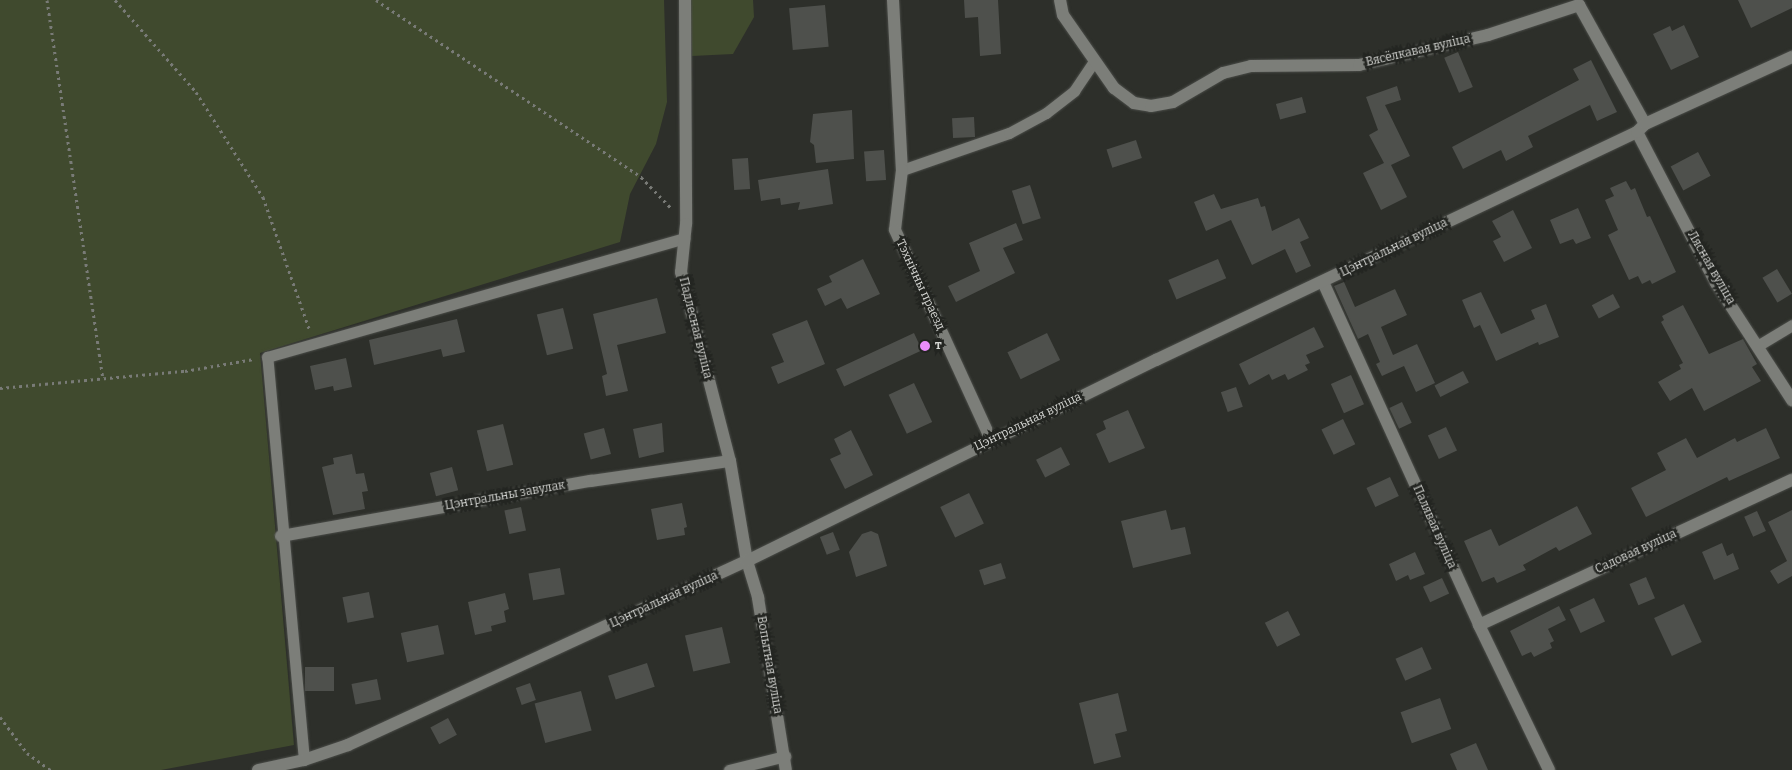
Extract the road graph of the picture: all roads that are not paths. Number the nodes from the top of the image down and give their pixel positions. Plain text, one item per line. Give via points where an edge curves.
1 (685, 0) edge
2 (893, 0) edge
3 (1060, 0) edge
4 (1576, 2) edge
5 (1792, 58) edge
6 (1094, 61) junction
7 (1641, 128) junction
8 (902, 170) junction
9 (684, 238) junction
10 (1323, 282) junction
11 (1792, 325) edge
12 (1759, 345) junction
13 (1792, 400) edge
14 (991, 440) junction
15 (730, 461) junction
16 (1792, 480) edge
17 (281, 536) junction
18 (747, 561) junction
19 (1479, 625) junction
20 (785, 756) junction
21 (304, 760) junction
22 (258, 770) edge
23 (729, 770) edge
24 (786, 770) edge
25 (1549, 770) edge

1 - 9 street, Падлесная вуліца
2 - 8 street, Тэхнічны праезд
3 - 6 street, Вясёлкавая вуліца via 1064,15
4 - 6 street, Вясёлкавая вуліца via 1488,35 1359,65 1251,66 1223,73 1173,102 1151,106 1134,103 1114,88
4 - 7 street, Вясёлкавая вуліца
5 - 7 street, Цэнтральная вуліца
6 - 8 lane via 1074,91 1046,113 1009,133
7 - 10 street, Цэнтральная вуліца
7 - 12 street, Лясная вуліца via 1716,283
8 - 14 street, Тэхнічны праезд via 895,230
9 - 15 street, Падлесная вуліца via 681,272
9 - 17 lane via 267,357
10 - 14 street, Цэнтральная вуліца
10 - 19 street, Палявая вуліца
11 - 12 lane
12 - 13 street, Лясная вуліца
14 - 18 street, Цэнтральная вуліца
15 - 17 street, Цэнтральны завулак via 591,481
15 - 18 street, Падлесная вуліца
16 - 19 street, Садовая вуліца
17 - 21 lane
18 - 20 street, Вопытная вуліца via 758,598
18 - 21 street, Цэнтральная вуліца via 348,745
19 - 25 street, Палявая вуліца
20 - 23 lane
20 - 24 street, Вопытная вуліца
21 - 22 street, Цэнтральная вуліца

